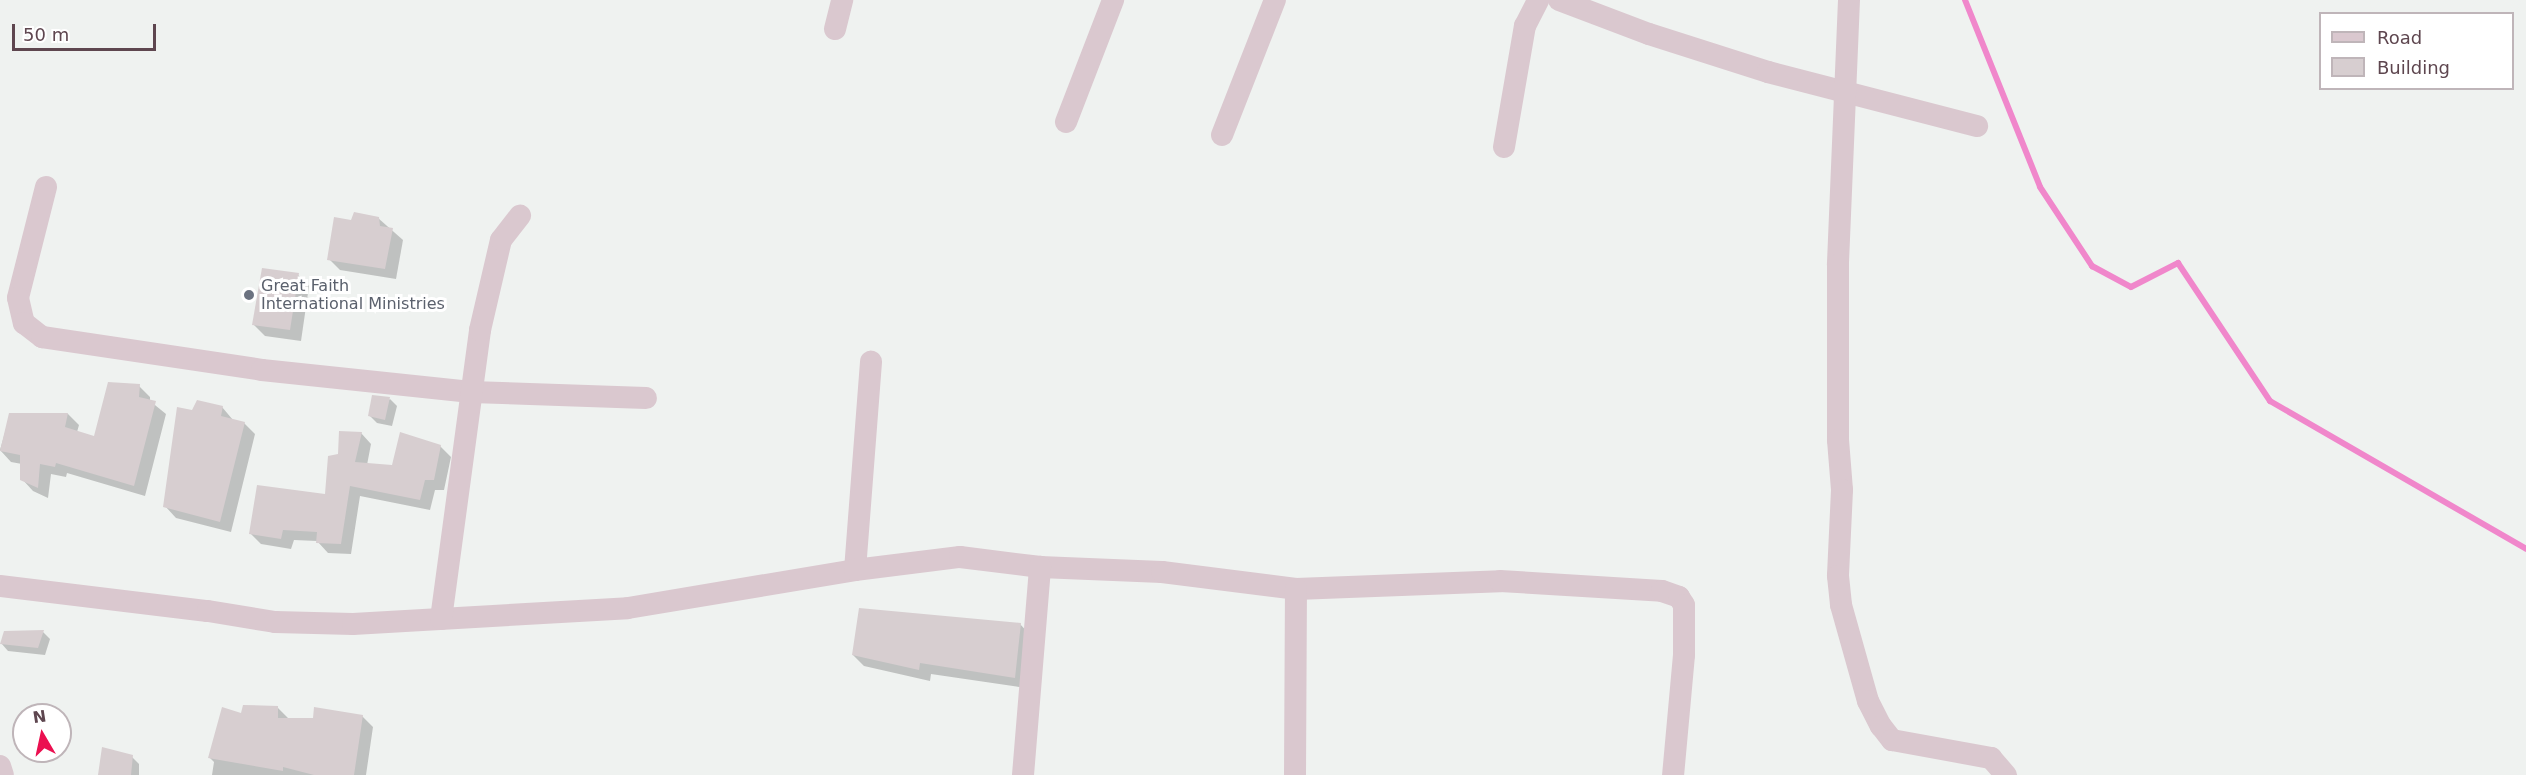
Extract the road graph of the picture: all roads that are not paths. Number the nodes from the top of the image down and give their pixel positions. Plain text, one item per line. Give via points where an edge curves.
1 (842, 0) edge
2 (1113, 0) edge
3 (1275, 0) edge
4 (1538, 0) edge
5 (1559, 0) edge
6 (1849, 0) edge
7 (835, 29) dead end
8 (1846, 93) junction
9 (1066, 122) dead end
10 (1977, 126) dead end
11 (1222, 135) dead end
12 (1503, 147) dead end
13 (46, 187) dead end
14 (520, 216) dead end
15 (871, 362) dead end
16 (471, 392) junction
17 (646, 398) dead end
18 (1040, 567) junction
19 (855, 570) junction
20 (0, 586) edge
21 (1296, 589) junction
22 (441, 619) junction
23 (0, 766) edge
24 (3, 775) edge
25 (1023, 775) edge
26 (1295, 775) edge
27 (1674, 775) edge
28 (2006, 775) edge

1 - 7 street
2 - 9 street
3 - 11 street
4 - 12 street via 1525,26
5 - 8 street via 1702,52
6 - 8 street
8 - 10 street
8 - 28 street via 1838,265 1841,605 1868,701 1892,740 1991,758
13 - 16 street via 18,298 24,323 42,337 262,370
14 - 16 street via 501,240 484,310
15 - 19 street
16 - 17 street
16 - 22 street
18 - 19 street via 960,557
18 - 21 street via 1162,572
18 - 25 street
19 - 22 street via 628,608
20 - 22 street via 276,622 353,624
21 - 26 street
21 - 27 street via 1500,581 1671,593 1684,605
23 - 24 street

